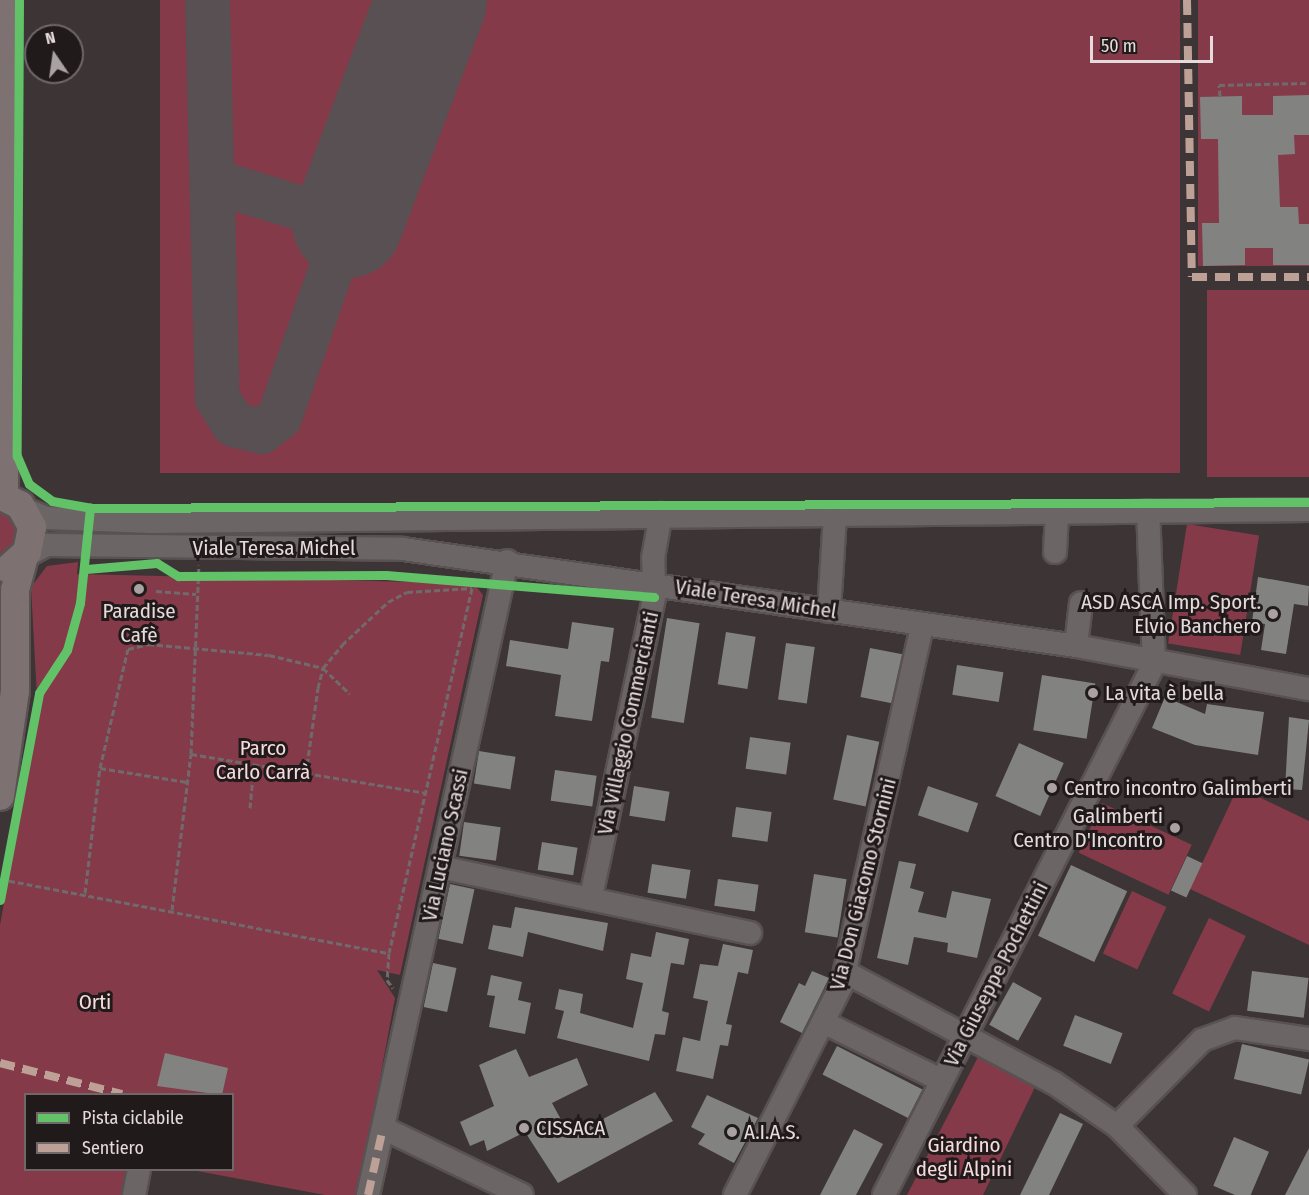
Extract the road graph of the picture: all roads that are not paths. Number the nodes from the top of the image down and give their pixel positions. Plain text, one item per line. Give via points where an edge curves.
1 (6, 0) edge
2 (9, 500) edge
3 (1309, 510) edge
4 (1148, 512) junction
5 (1057, 513) junction
6 (661, 514) junction
7 (835, 515) junction
8 (1055, 552) dead end
9 (507, 561) junction
10 (12, 564) edge
11 (654, 583) junction
12 (1081, 603) dead end
13 (829, 611) junction
14 (922, 625) junction
15 (1076, 646) junction
16 (1154, 664) junction
17 (1309, 689) edge
18 (0, 796) edge
19 (440, 867) junction
20 (591, 897) junction
21 (750, 933) dead end
22 (845, 972) junction
23 (823, 1023) junction
24 (966, 1033) junction
25 (1309, 1039) edge
26 (941, 1080) junction
27 (1117, 1126) junction
28 (383, 1128) junction
29 (139, 1171) edge
30 (134, 1195) edge
31 (368, 1195) edge
32 (522, 1195) edge
33 (735, 1195) edge
34 (884, 1195) edge
35 (1185, 1195) edge

1 - 2 main road
2 - 6 street, Viale Teresa Michel via 46,518 151,522
2 - 10 main road via 32,533
3 - 4 street, Viale Teresa Michel
4 - 5 street, Viale Teresa Michel
4 - 16 street, Via Giuseppe Pochettini
5 - 7 street, Viale Teresa Michel
5 - 8 street
6 - 7 street, Viale Teresa Michel
6 - 11 street, Via Villaggio Commercianti
7 - 13 street
9 - 10 street, Viale Teresa Michel via 403,549 47,545
9 - 11 street, Viale Teresa Michel
9 - 19 street, Via Luciano Scassi
10 - 18 main road via 15,692
11 - 13 street, Viale Teresa Michel
11 - 20 street, Via Villaggio Commercianti
12 - 15 street
13 - 14 street, Viale Teresa Michel
14 - 15 street, Viale Teresa Michel
14 - 22 street, Via Don Giacomo Stornini
15 - 16 street, Viale Teresa Michel
16 - 17 street, Viale Teresa Michel
16 - 24 street, Via Giuseppe Pochettini
19 - 20 street
19 - 28 street, Via Luciano Scassi
20 - 21 street
22 - 23 street, Via Don Giacomo Stornini
22 - 24 street
23 - 26 street
23 - 33 street, Via Don Giacomo Stornini
24 - 26 street, Via Giuseppe Pochettini
24 - 27 street
25 - 27 street via 1235,1028 1202,1040
26 - 34 street, Via Giuseppe Pochettini
27 - 35 street
28 - 31 street, Via Luciano Scassi
28 - 32 street
29 - 30 street

